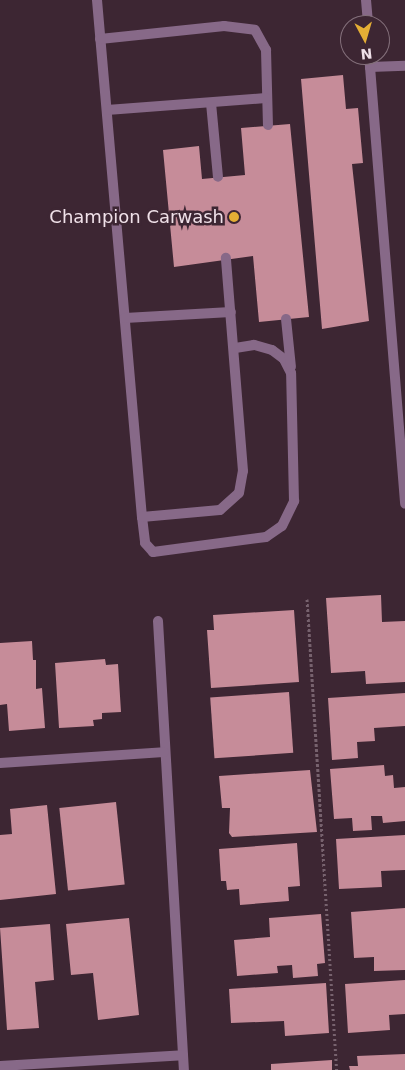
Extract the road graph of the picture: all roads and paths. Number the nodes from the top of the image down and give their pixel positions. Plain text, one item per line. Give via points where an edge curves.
1 (97, 0) edge
2 (366, 0) edge
3 (367, 15) edge
4 (100, 39) junction
5 (370, 65) edge
6 (405, 66) edge
7 (370, 68) junction
8 (266, 98) junction
9 (211, 103) junction
10 (107, 110) junction
11 (268, 126) dead end
12 (218, 178) dead end
13 (226, 258) dead end
14 (231, 312) junction
15 (125, 318) junction
16 (286, 319) dead end
17 (235, 348) junction
18 (291, 373) junction
19 (405, 504) edge
20 (142, 517) junction
21 (307, 599) dead end
22 (158, 621) dead end
23 (164, 752) junction
24 (0, 763) edge
25 (183, 1055) junction
26 (0, 1066) edge
27 (184, 1070) edge
28 (337, 1070) edge

1 - 4 street
2 - 3 street
4 - 8 street via 224,26 254,30 266,50
4 - 10 street
5 - 7 street
6 - 7 street
7 - 19 street
8 - 9 street
8 - 11 street
9 - 10 street
9 - 12 street
10 - 15 street
13 - 14 street
14 - 15 street
14 - 17 street
15 - 20 street
16 - 18 street
17 - 18 street via 254,345 272,350 284,359
17 - 20 street via 243,471 239,493 220,510
18 - 20 street via 296,491 282,526 266,537 153,552 145,542
21 - 28 path
22 - 23 street
23 - 24 street
23 - 25 street
25 - 26 street
25 - 27 street

